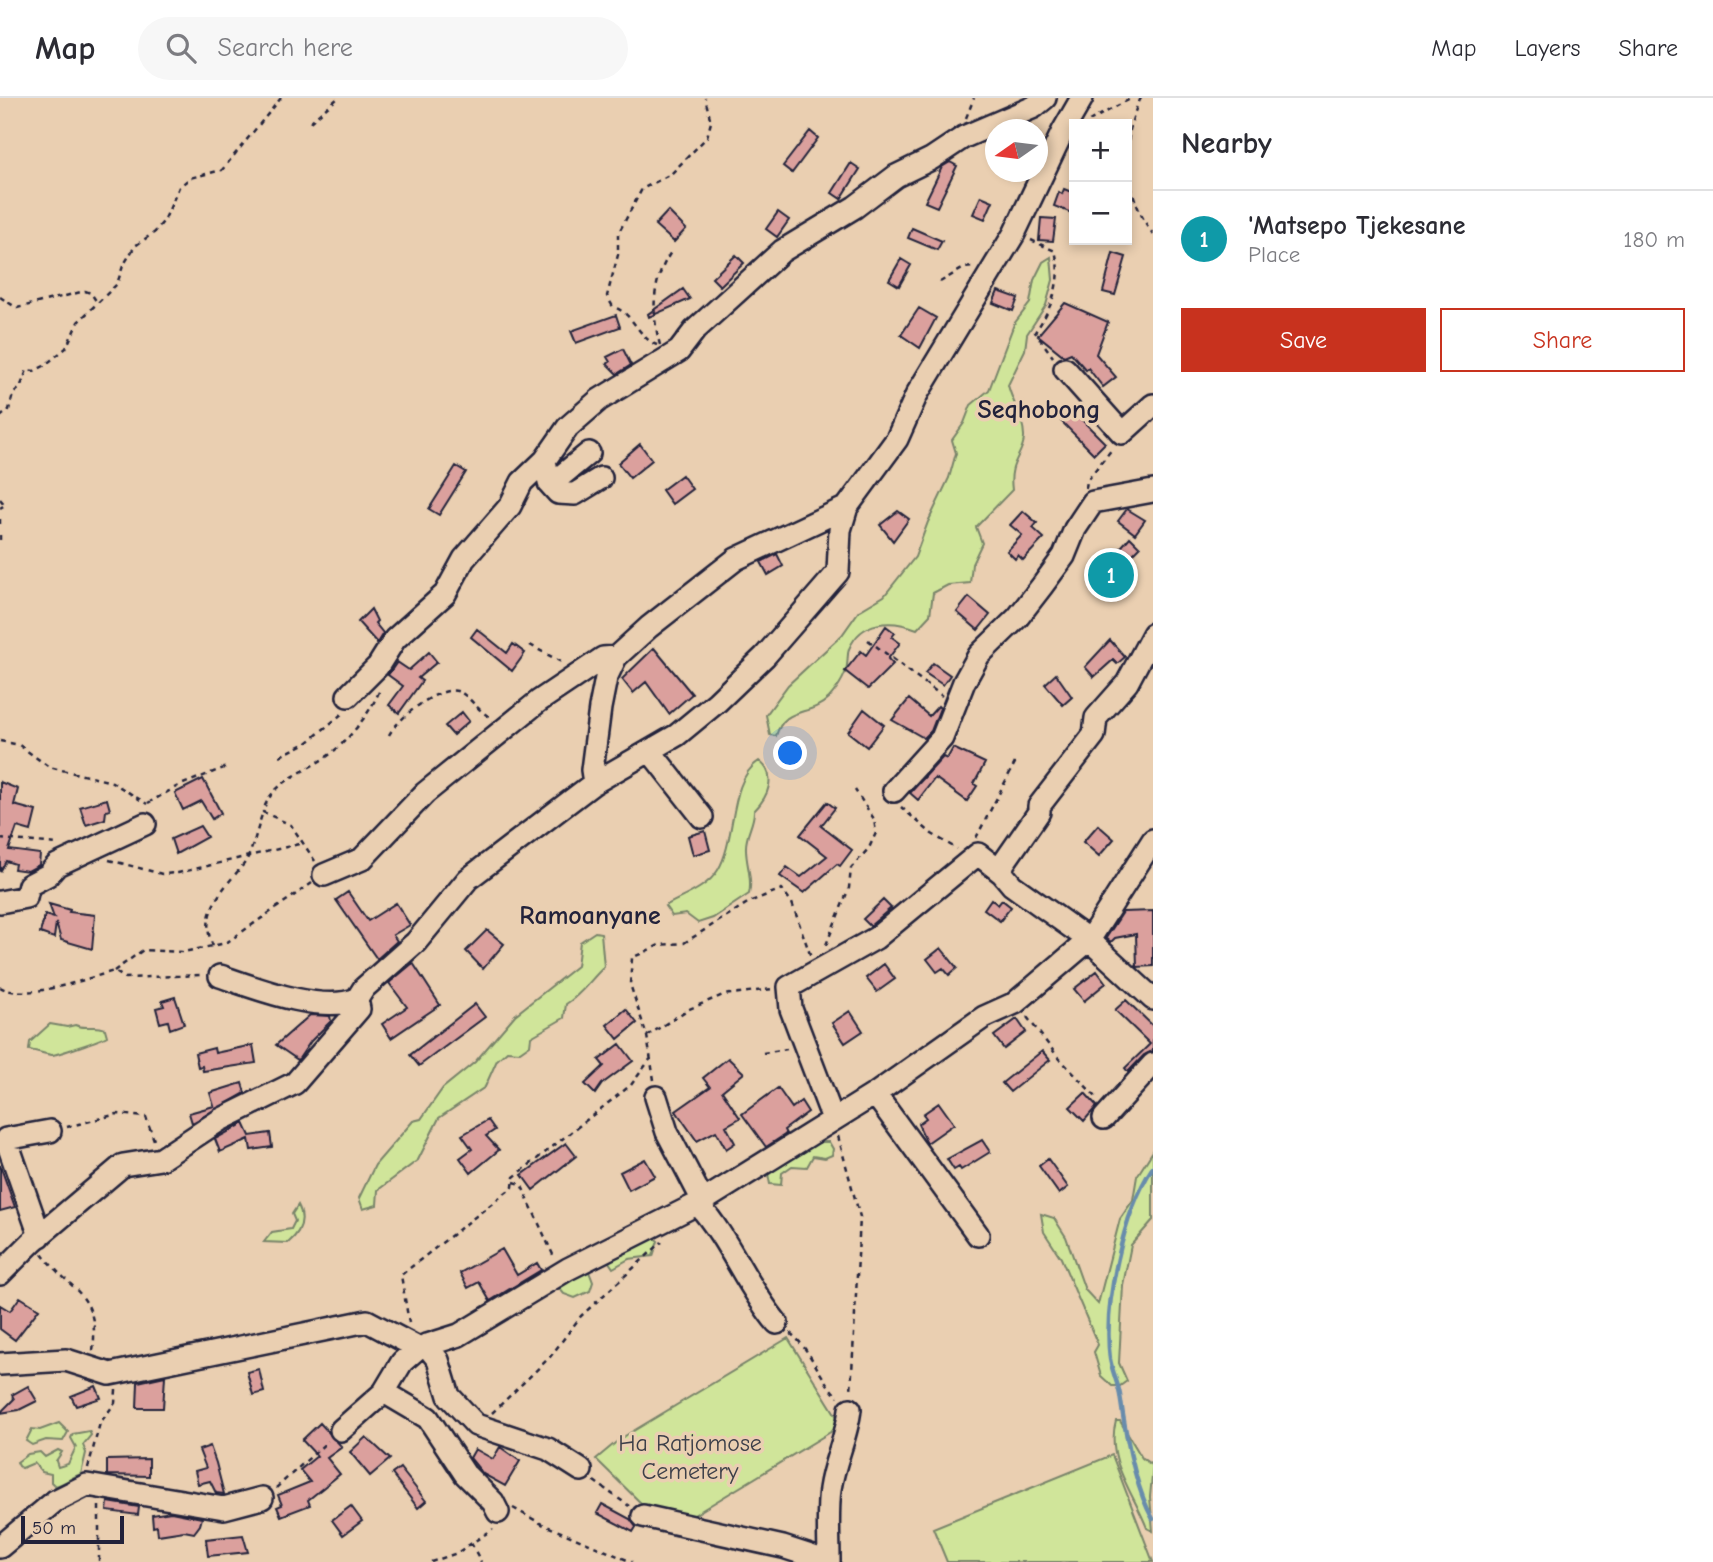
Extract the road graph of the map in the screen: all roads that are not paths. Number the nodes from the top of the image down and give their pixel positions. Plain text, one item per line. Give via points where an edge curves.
1 (1045, 98) edge
2 (1082, 98) edge
3 (1065, 369) road end
4 (1153, 405) edge
5 (589, 453) dead end
6 (546, 469) junction
7 (601, 478) dead end
8 (1153, 491) edge
9 (846, 507) junction
10 (1153, 634) edge
11 (616, 657) junction
12 (348, 696) road end
13 (650, 751) junction
14 (594, 783) junction
15 (894, 791) road end
16 (146, 814) road end
17 (702, 817) dead end
18 (1153, 840) edge
19 (1002, 873) junction
20 (324, 875) road end
21 (0, 902) edge
22 (1089, 940) junction
23 (219, 976) road end
24 (357, 999) junction
25 (1153, 999) edge
26 (1153, 1064) edge
27 (875, 1094) junction
28 (656, 1097) dead end
29 (1106, 1115) road end
30 (833, 1119) junction
31 (50, 1131) road end
32 (700, 1202) junction
33 (978, 1236) dead end
34 (36, 1238) junction
35 (0, 1274) edge
36 (778, 1323) road end
37 (417, 1344) junction
38 (0, 1364) edge
39 (384, 1392) junction
40 (850, 1409) road end
41 (341, 1430) road end
42 (581, 1470) road end
43 (262, 1498) road end
44 (495, 1507) road end
45 (643, 1516) road end
46 (0, 1547) edge
47 (829, 1562) edge

1 - 6 street via 896,176 782,251 695,330 679,351 662,352 641,377 599,400 568,427
2 - 9 street via 1014,234 917,394 897,439
3 - 4 street via 1122,433
5 - 6 street via 561,476
6 - 7 street via 558,493 575,494
6 - 12 street via 522,482 510,506 464,559 445,594 395,639 380,663
8 - 15 street via 1093,502 1042,586 979,656 942,737
9 - 11 street via 736,559
9 - 13 street via 838,572 727,693
10 - 19 street via 1127,683 1096,718 1094,735 1039,806
11 - 14 street via 600,708
11 - 20 street via 603,659 539,701 425,793 362,859
13 - 14 street
13 - 17 street
14 - 24 street via 468,879 416,942
16 - 21 street via 57,865 29,885 26,897
18 - 22 street
19 - 22 street
19 - 30 street via 974,857 876,939 789,987 791,1009
22 - 25 street
22 - 27 street via 1014,1003 984,1017
23 - 24 street via 282,997 343,1004
24 - 34 street via 359,1009 295,1083 220,1120 161,1160 123,1165
26 - 29 street
27 - 30 street
27 - 33 street
28 - 32 street
30 - 32 street
31 - 34 street via 6,1139
32 - 36 street via 759,1301
32 - 37 street via 563,1272 459,1335
34 - 35 street
37 - 38 street via 367,1321 110,1374 66,1360
37 - 39 street
37 - 42 street via 438,1360 449,1396 462,1413 482,1427 548,1449
39 - 41 street
39 - 44 street via 428,1418 465,1474
40 - 47 street via 830,1490
43 - 46 street via 224,1508 93,1486 55,1501
45 - 47 street via 783,1547

